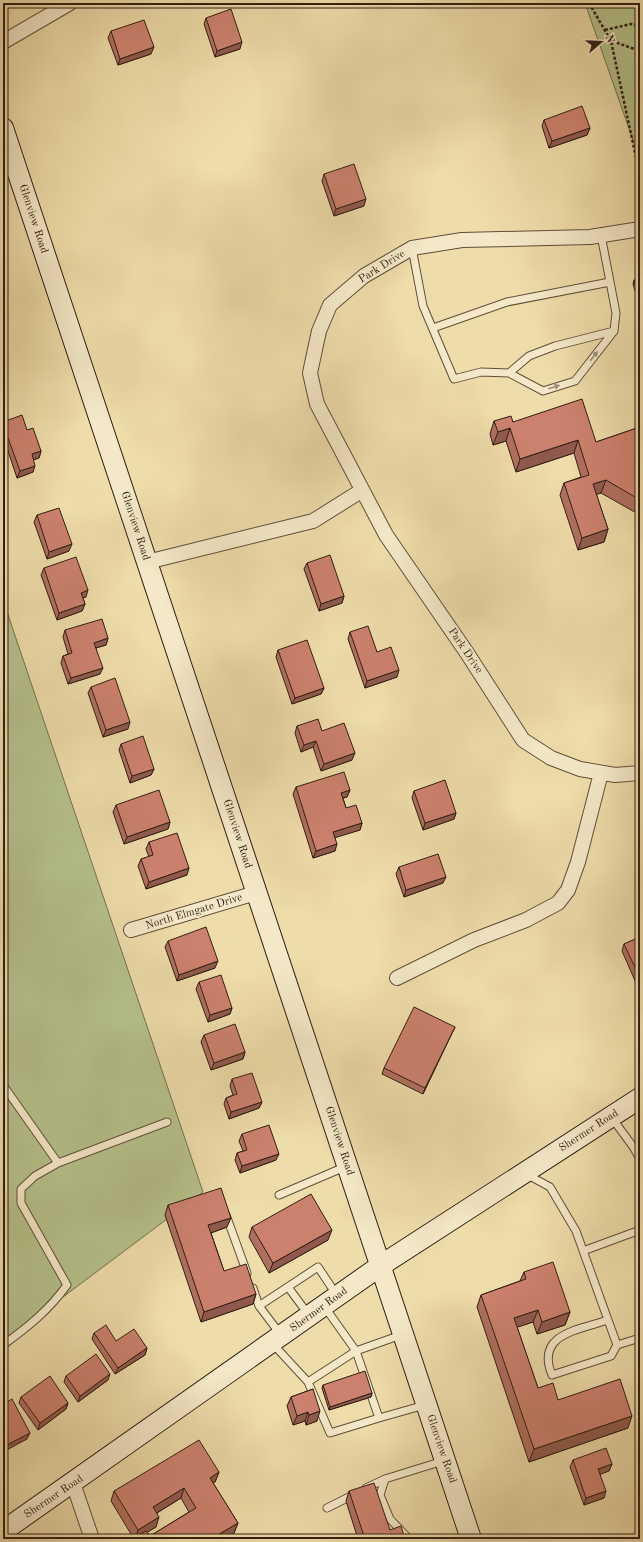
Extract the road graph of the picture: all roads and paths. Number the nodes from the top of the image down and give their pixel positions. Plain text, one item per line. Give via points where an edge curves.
1 (70, 3) edge
2 (589, 3) edge
3 (640, 27) edge
4 (605, 30) junction
5 (611, 41) junction
6 (3, 42) edge
7 (640, 51) edge
8 (3, 128) edge
9 (640, 176) edge
10 (640, 229) edge
11 (601, 236) junction
12 (412, 248) junction
13 (610, 282) junction
14 (433, 328) junction
15 (614, 331) junction
16 (509, 373) junction
17 (361, 491) junction
18 (147, 562) junction
19 (601, 773) junction
20 (640, 773) edge
21 (256, 893) junction
22 (131, 930) dead end
23 (397, 978) dead end
24 (3, 1085) edge
25 (640, 1098) edge
26 (611, 1117) junction
27 (167, 1122) dead end
28 (640, 1159) edge
29 (58, 1163) junction
30 (347, 1166) junction
31 (524, 1173) junction
32 (279, 1195) dead end
33 (226, 1214) edge
34 (640, 1230) edge
35 (583, 1251) junction
36 (380, 1266) junction
37 (288, 1287) junction
38 (259, 1306) junction
39 (324, 1306) junction
40 (608, 1320) junction
41 (403, 1335) junction
42 (640, 1338) edge
43 (277, 1340) junction
44 (3, 1345) edge
45 (617, 1345) junction
46 (356, 1351) junction
47 (308, 1382) junction
48 (426, 1405) junction
49 (380, 1418) junction
50 (445, 1460) junction
51 (385, 1479) junction
52 (73, 1483) junction
53 (327, 1508) dead end
54 (3, 1531) edge
55 (92, 1539) edge
56 (409, 1539) edge
57 (471, 1539) edge

1 - 6 street
2 - 4 path
3 - 4 path via 631,24
4 - 5 path
5 - 7 path
5 - 9 path
8 - 18 main road, Glenview Road
10 - 11 street, Park Drive
11 - 12 street, Park Drive via 462,240
11 - 13 lane
12 - 14 lane via 424,306
12 - 17 street, Park Drive via 364,276 330,305 319,330 310,373 317,404
13 - 14 lane via 508,302
13 - 15 lane via 616,313
14 - 16 lane via 454,378 481,372
15 - 16 lane via 554,346 529,356
16 -> 15 lane via 543,391 575,380
17 - 18 street via 313,521
17 - 19 street, Park Drive via 390,541 523,740 551,758 580,769
18 - 21 main road, Glenview Road
19 - 20 street, Park Drive
19 - 23 street via 578,862 568,890 558,903
21 - 22 street, North Elmgate Drive
21 - 30 main road, Glenview Road
24 - 29 lane
25 - 26 main road, Shermer Road
26 - 28 lane
26 - 31 main road, Shermer Road
27 - 29 lane
29 - 44 lane via 35,1176 21,1189 20,1203 67,1285 57,1300 40,1317
30 - 32 lane
30 - 36 main road, Glenview Road
31 - 35 lane via 550,1187 576,1231
31 - 36 main road, Shermer Road
33 - 38 lane
34 - 35 lane
35 - 40 lane
36 - 39 main road, Shermer Road
36 - 41 main road, Glenview Road
37 - 38 lane
37 - 39 lane
37 - 39 lane via 318,1267
38 - 43 lane
39 - 43 main road, Shermer Road
39 - 46 lane
40 - 45 lane
40 - 45 lane via 559,1336 550,1348 547,1363 552,1375 611,1356
41 - 46 lane
41 - 48 main road, Glenview Road
42 - 45 lane
43 - 47 lane
43 - 52 main road, Shermer Road
46 - 47 lane
46 - 49 lane
47 - 49 lane via 330,1433
48 - 49 lane
48 - 50 main road, Glenview Road
50 - 51 lane
50 - 57 main road, Glenview Road
51 - 53 lane
51 - 56 lane via 380,1495 390,1519
52 - 54 main road, Shermer Road
52 - 55 street

